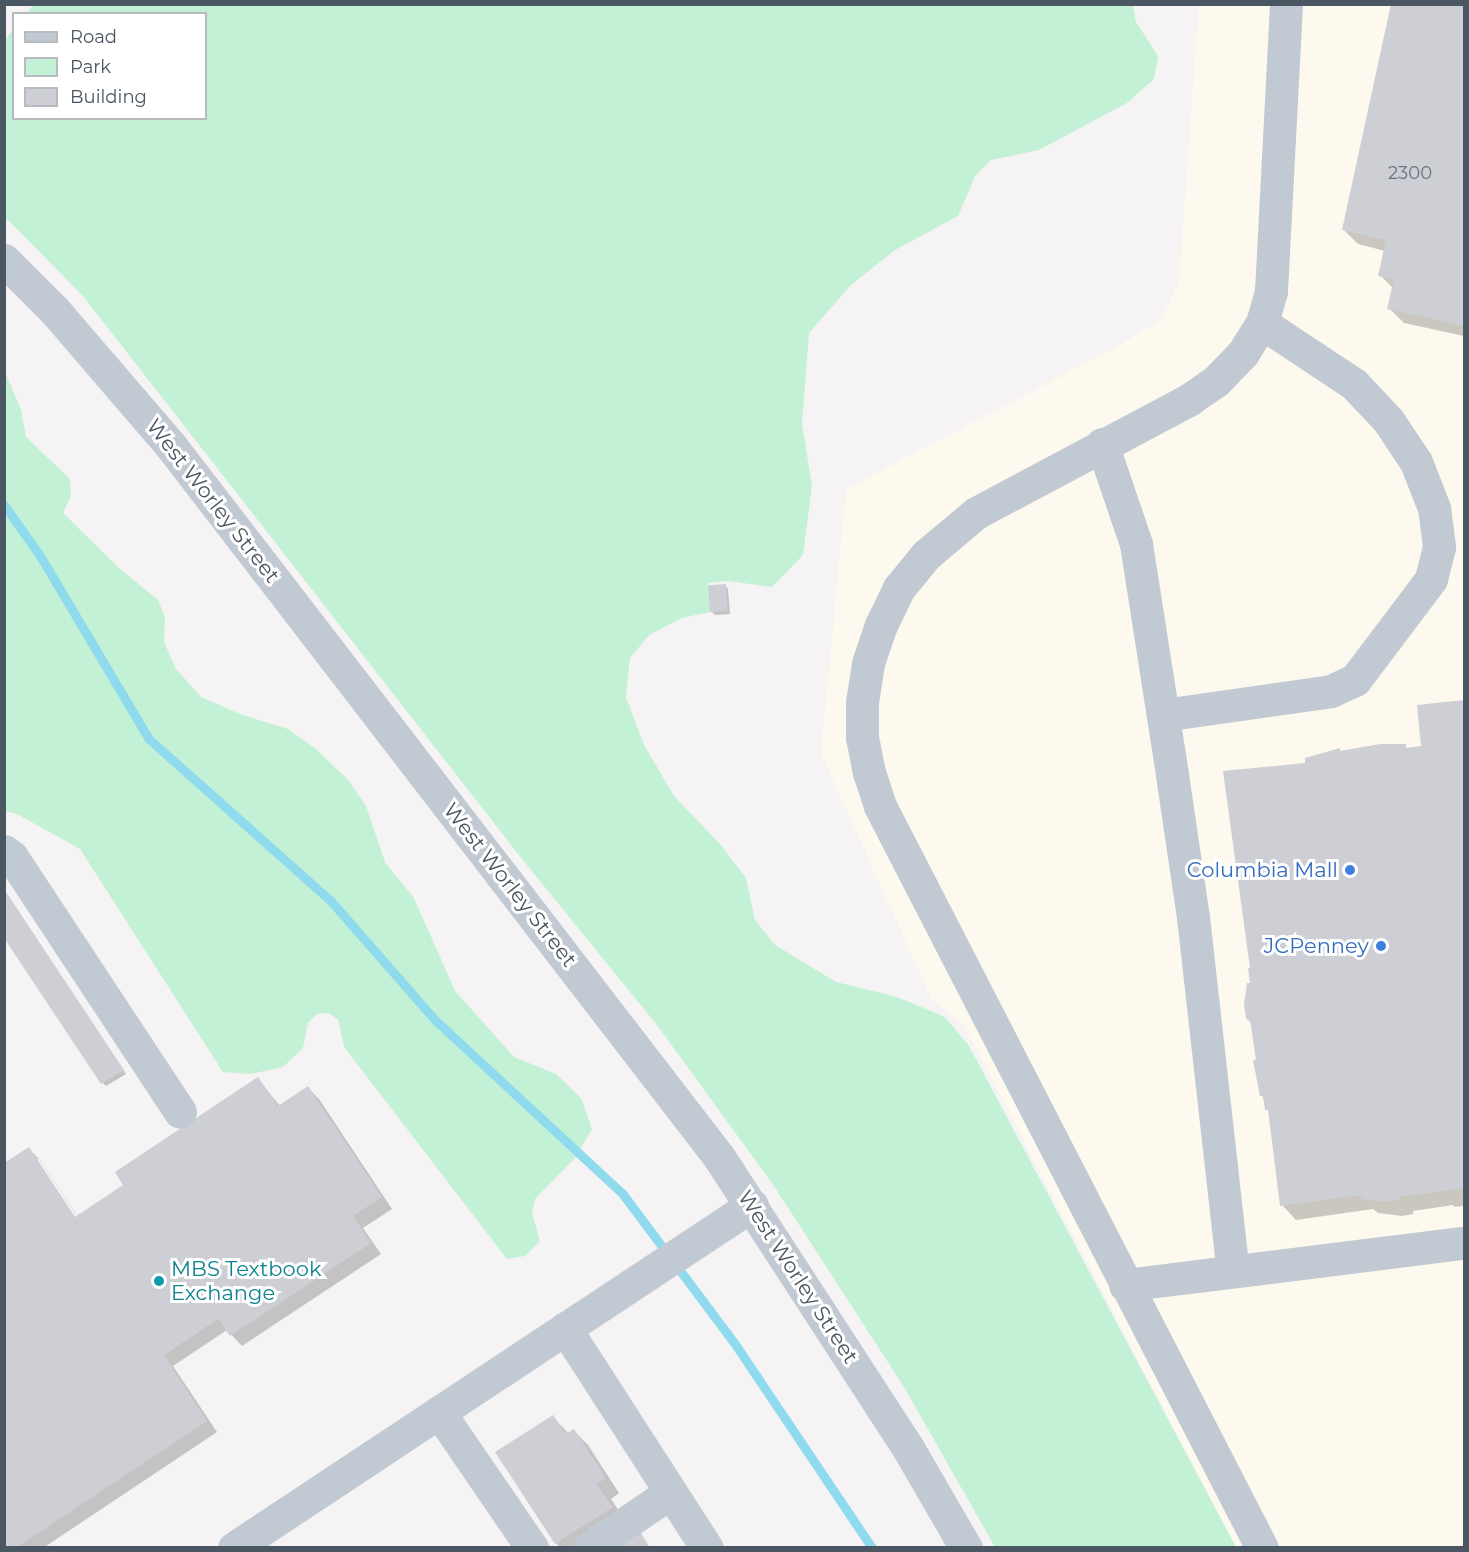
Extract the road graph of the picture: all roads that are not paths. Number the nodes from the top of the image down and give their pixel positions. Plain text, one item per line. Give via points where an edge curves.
1 (1286, 4) edge
2 (4, 260) edge
3 (1262, 323) junction
4 (1102, 444) junction
5 (1162, 715) junction
6 (4, 851) edge
7 (180, 1112) dead end
8 (752, 1204) junction
9 (1464, 1243) edge
10 (1233, 1270) junction
11 (1125, 1286) junction
12 (565, 1328) junction
13 (439, 1412) junction
14 (671, 1492) junction
15 (234, 1548) edge
16 (532, 1548) edge
17 (590, 1548) edge
18 (707, 1548) edge
19 (966, 1548) edge
20 (1262, 1548) edge

1 - 3 street via 1275,252 1271,291
2 - 8 street, West Worley Street via 55,311 171,446
3 - 4 street via 1244,354 1216,381 1190,399
3 - 5 street via 1354,384 1394,429 1416,462 1434,508 1438,547 1431,579 1355,680 1331,691
4 - 5 street via 1136,544
4 - 11 street via 976,513 919,563 899,588 868,663 862,738 880,806
5 - 10 street via 1193,917
6 - 7 street via 12,857
8 - 12 street
8 - 19 street, West Worley Street via 908,1448
9 - 10 street
10 - 11 street
11 - 20 street
12 - 13 street
12 - 14 street
13 - 15 street
13 - 16 street
14 - 17 street
14 - 18 street

